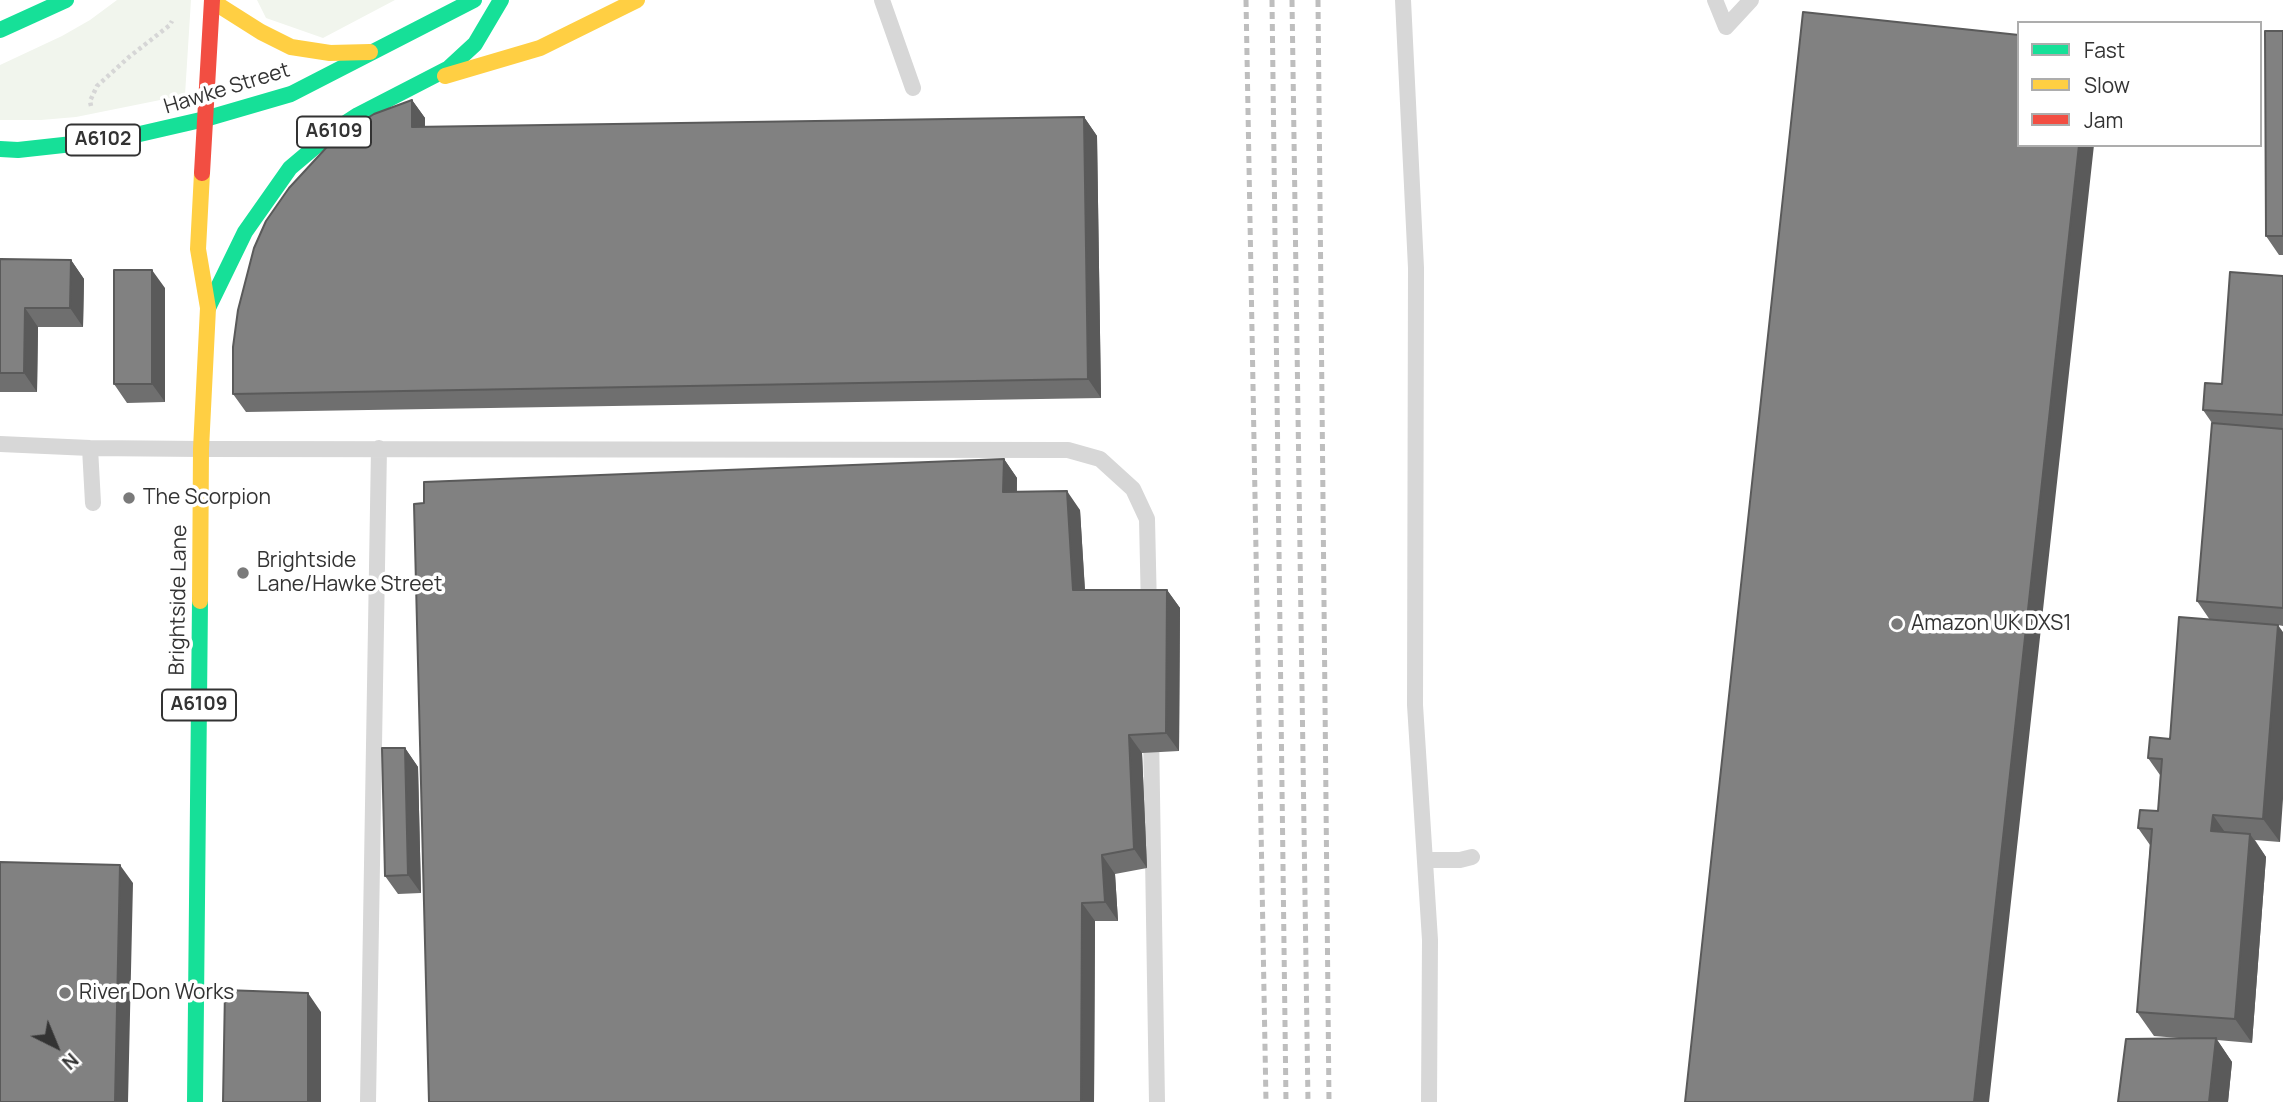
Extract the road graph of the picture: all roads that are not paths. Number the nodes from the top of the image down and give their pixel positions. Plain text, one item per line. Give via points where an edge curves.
1 (66, 0) edge
2 (474, 0) edge
3 (501, 0) edge
4 (638, 0) edge
5 (882, 0) edge
6 (1403, 0) edge
7 (1715, 0) edge
8 (1751, 0) edge
9 (212, 1) edge
10 (0, 30) edge
11 (375, 53) junction
12 (431, 79) junction
13 (913, 88) dead end
14 (205, 120) junction
15 (0, 149) edge
16 (208, 308) junction
17 (0, 444) edge
18 (90, 448) junction
19 (379, 448) junction
20 (201, 449) junction
21 (93, 503) dead end
22 (1149, 620) edge
23 (1151, 717) edge
24 (1472, 857) dead end
25 (1425, 860) junction
26 (195, 1102) edge
27 (368, 1102) edge
28 (1157, 1102) edge
29 (1429, 1102) edge

1 - 10 main road
2 - 11 main road, Hawke Street
3 - 12 main road, Brightside Lane / A6109 via 475,44
4 - 12 main road via 540,48
5 - 13 lane
6 - 25 lane via 1416,268 1415,705
7 - 8 lane via 1726,27
9 - 11 main road via 291,47
9 - 14 main road, Brightside Lane
11 - 14 main road, Hawke Street / A6102 via 291,94
12 - 16 main road, Brightside Lane / A6109 via 358,115 290,168 245,232
14 - 15 main road, Hawke Street / A6102 via 118,139
14 - 16 main road, Brightside Lane via 198,249
16 - 20 main road, Brightside Lane / A6109
17 - 18 lane
18 - 20 lane
18 - 21 lane
19 - 20 lane
19 - 22 lane via 1068,450 1100,459 1133,489 1147,519
19 - 27 lane
20 - 26 main road, Brightside Lane / A6109
23 - 28 lane
24 - 25 lane
25 - 29 lane via 1430,940

